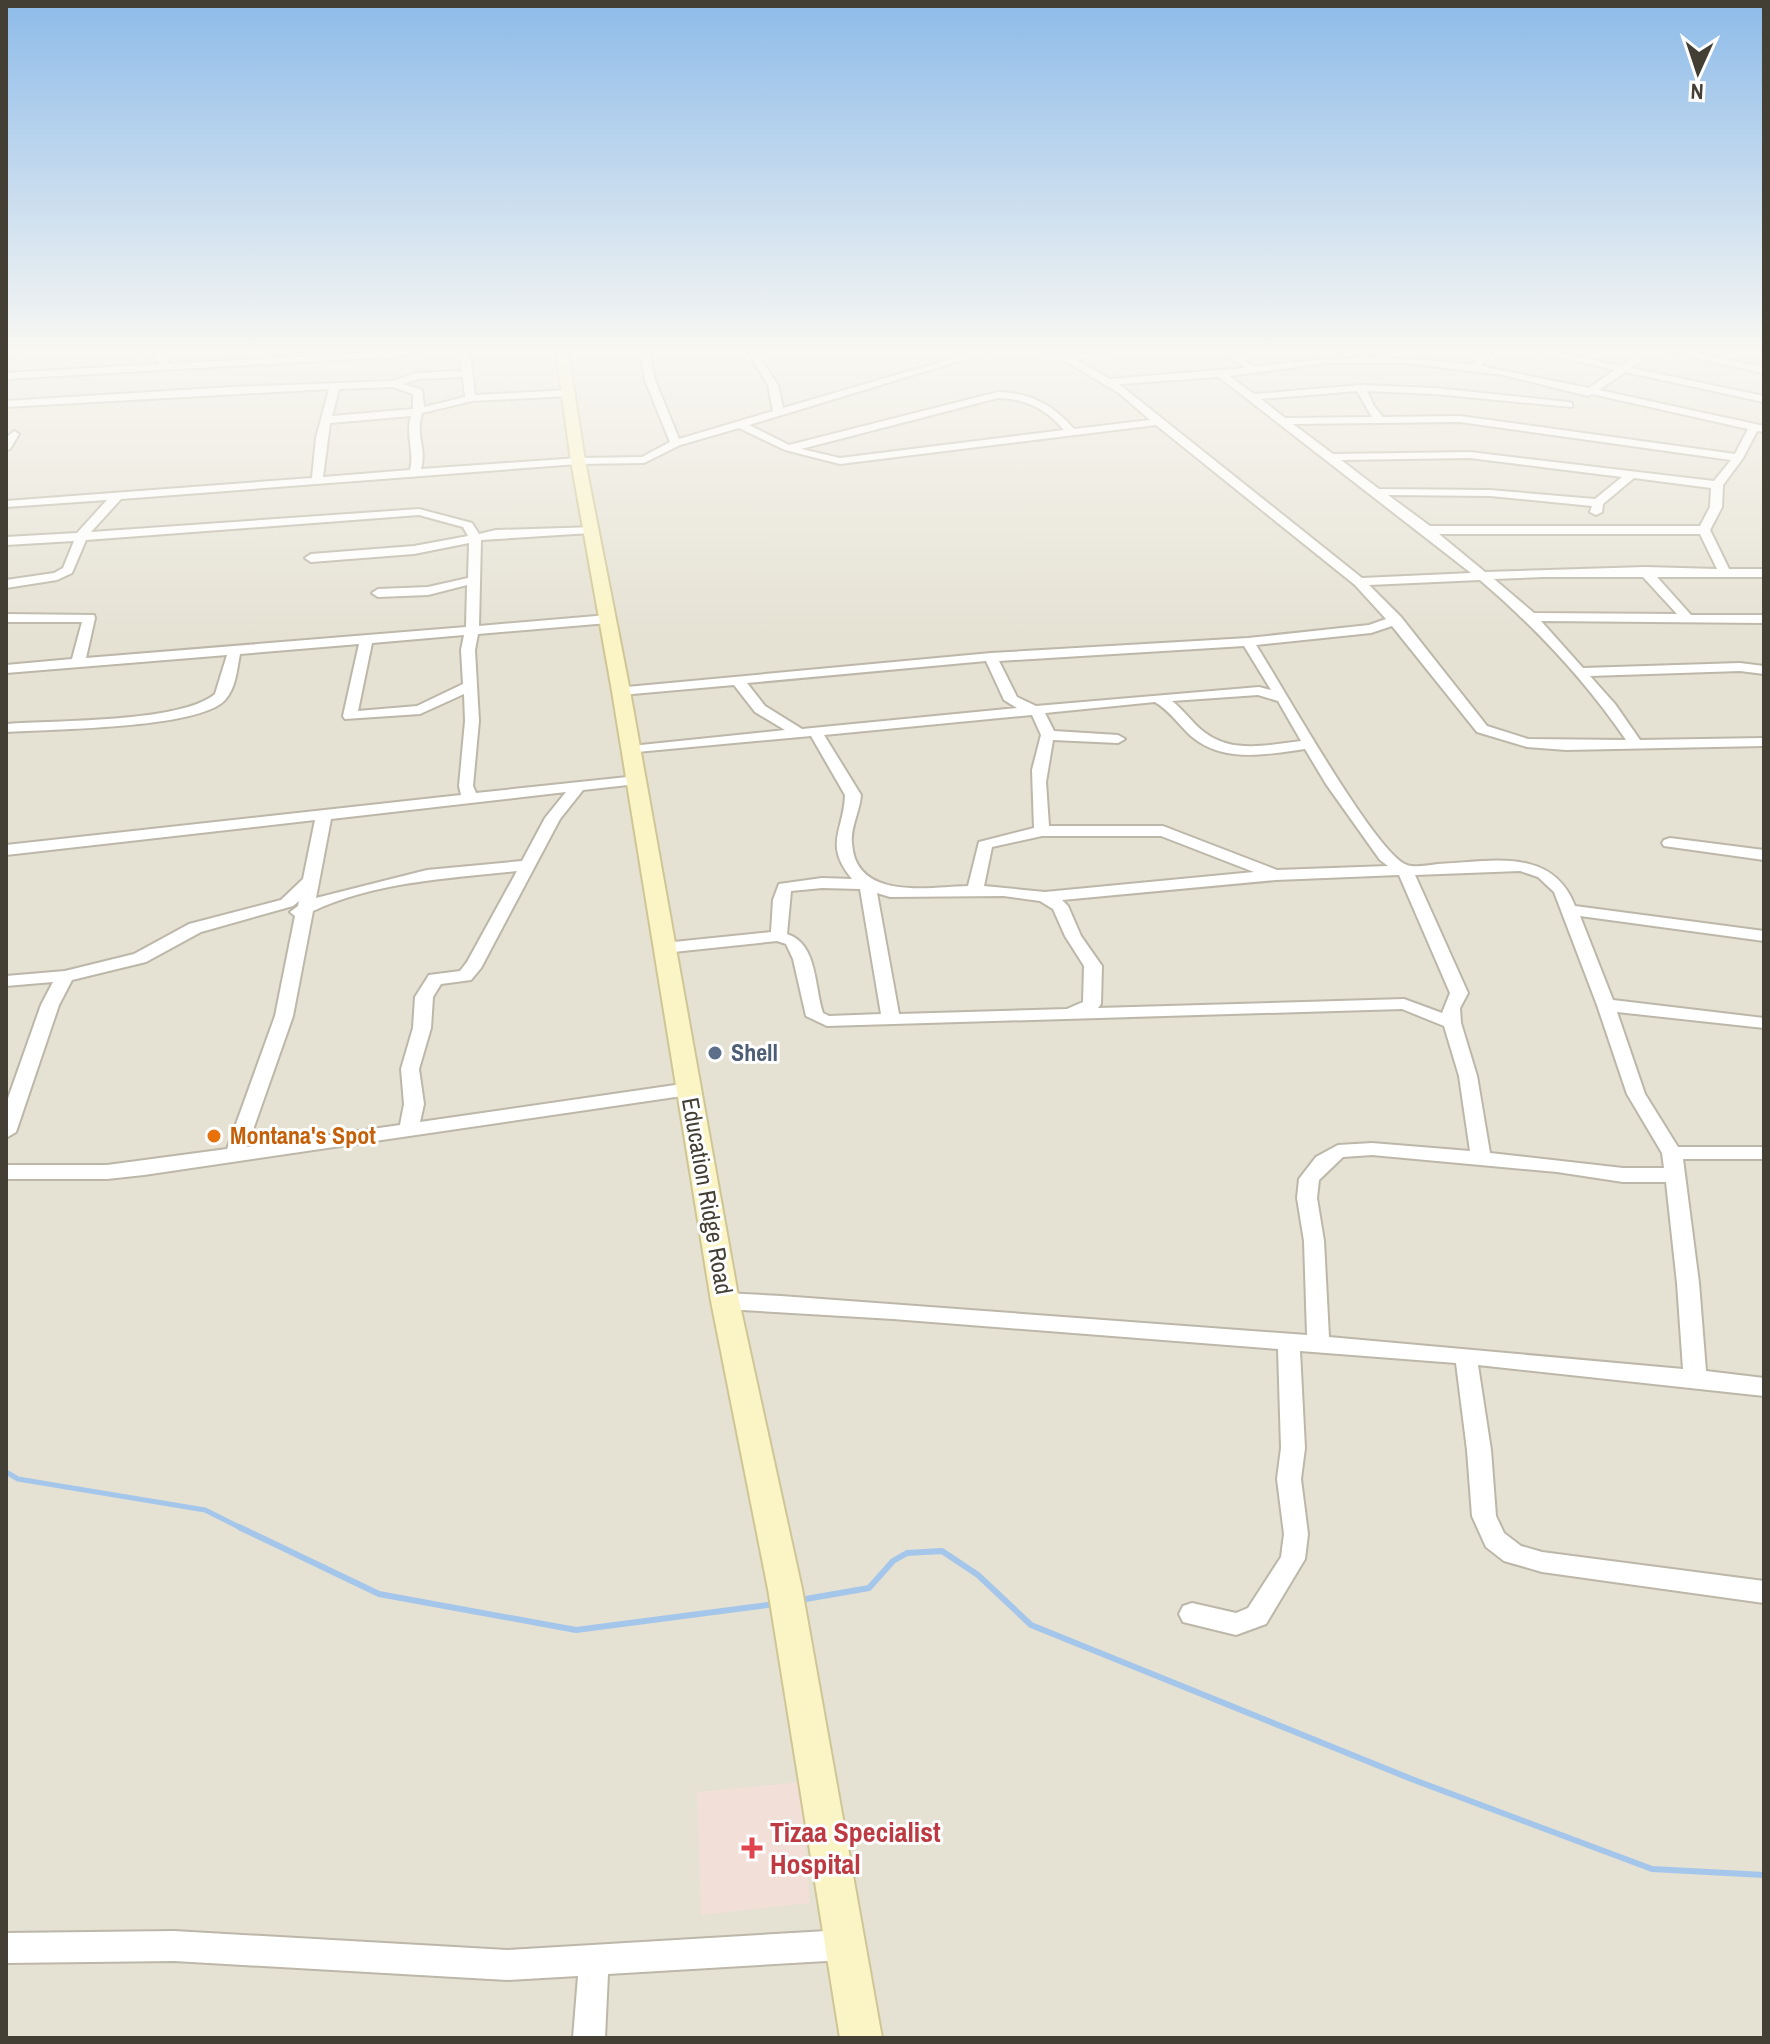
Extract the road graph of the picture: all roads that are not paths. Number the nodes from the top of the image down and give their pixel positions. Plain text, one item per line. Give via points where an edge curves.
1 (321, 447) edge
2 (414, 447) edge
3 (576, 447) edge
4 (668, 447) edge
5 (794, 447) edge
6 (962, 447) edge
7 (1190, 447) edge
8 (1317, 447) edge
9 (1691, 447) edge
10 (1745, 447) edge
11 (1329, 457) junction
12 (1738, 458) junction
13 (578, 461) junction
14 (415, 473) junction
15 (1632, 474) junction
16 (317, 479) junction
17 (1717, 485) junction
18 (1377, 492) junction
19 (117, 496) junction
20 (1598, 503) junction
21 (6, 504) edge
22 (591, 529) junction
23 (1427, 530) junction
24 (1704, 530) junction
25 (1591, 531) junction
26 (82, 535) junction
27 (475, 538) junction
28 (6, 541) edge
29 (311, 558) dead end
30 (1645, 571) junction
31 (1724, 571) junction
32 (1764, 573) edge
33 (1480, 575) junction
34 (473, 580) junction
35 (1359, 582) junction
36 (6, 584) edge
37 (378, 593) dead end
38 (1531, 617) junction
39 (6, 618) edge
40 (1687, 618) junction
41 (608, 619) junction
42 (1764, 619) edge
43 (1396, 620) junction
44 (472, 629) junction
45 (1371, 629) junction
46 (1409, 636) junction
47 (366, 641) junction
48 (1248, 642) junction
49 (234, 652) junction
50 (991, 657) junction
51 (78, 663) junction
52 (6, 669) edge
53 (1764, 670) edge
54 (1579, 672) junction
55 (738, 681) junction
56 (470, 686) junction
57 (621, 691) junction
58 (1157, 698) junction
59 (1283, 698) junction
60 (1037, 711) junction
61 (6, 728) edge
62 (809, 734) junction
63 (1048, 735) junction
64 (1118, 739) dead end
65 (1634, 742) junction
66 (1764, 742) edge
67 (1308, 744) junction
68 (631, 750) junction
69 (637, 780) junction
70 (578, 787) junction
71 (469, 797) junction
72 (324, 814) junction
73 (1042, 831) junction
74 (1670, 843) dead end
75 (6, 850) edge
76 (1764, 855) edge
77 (529, 865) junction
78 (1405, 871) junction
79 (1276, 875) junction
80 (312, 879) junction
81 (867, 884) junction
82 (975, 890) junction
83 (1045, 897) junction
84 (307, 910) junction
85 (1569, 910) junction
86 (241, 917) junction
87 (778, 936) junction
88 (1764, 936) edge
89 (664, 948) junction
90 (65, 976) junction
91 (6, 981) edge
92 (1606, 1005) junction
93 (1067, 1014) junction
94 (891, 1020) junction
95 (1452, 1023) junction
96 (1764, 1023) edge
97 (689, 1089) junction
98 (408, 1130) junction
99 (6, 1132) edge
100 (1672, 1153) junction
101 (1764, 1153) edge
102 (235, 1154) junction
103 (1481, 1158) junction
104 (6, 1172) edge
105 (1674, 1175) junction
106 (725, 1301) junction
107 (1289, 1342) junction
108 (1318, 1343) junction
109 (1466, 1356) junction
110 (1695, 1378) junction
111 (1764, 1387) edge
112 (1764, 1592) edge
113 (1192, 1614) dead end
114 (844, 1945) junction
115 (6, 1948) edge
116 (594, 1960) junction
117 (589, 2038) edge
118 (861, 2038) edge

1 - 16 street
2 - 14 street
3 - 13 main road, Education Ridge Road
4 - 13 street via 644,460
5 - 6 street via 826,460 857,461
7 - 35 street
8 - 11 street
9 - 12 street
10 - 12 street
11 - 15 street via 1470,455
11 - 18 street
12 - 17 street
13 - 14 street
13 - 22 main road, Education Ridge Road
14 - 16 street
15 - 17 street
15 - 20 street
16 - 19 street
17 - 24 street via 1716,507
18 - 20 street via 1490,493
18 - 23 street
19 - 21 street
19 - 26 street
20 - 25 street
22 - 27 street
22 - 41 main road, Education Ridge Road
23 - 25 street
23 - 33 street
24 - 25 street
24 - 31 street
26 - 27 street via 425,512 468,525
26 - 28 street
26 - 36 street via 68,570
27 - 29 street via 414,550
27 - 34 street
30 - 31 street
30 - 33 street
30 - 40 street
31 - 32 street
33 - 35 street
33 - 38 street
34 - 37 street via 428,591
34 - 44 street
35 - 43 street
38 - 40 street
38 - 54 street
39 - 51 street via 89,618
40 - 42 street
41 - 44 street
41 - 57 main road, Education Ridge Road
43 - 45 street
43 - 46 street
44 - 47 street
44 - 56 street
45 - 46 street
45 - 48 street
46 - 65 street via 1482,729 1527,743
47 - 49 street
47 - 56 street via 350,716 420,710
48 - 50 street
48 - 59 street
49 - 51 street
49 - 61 street via 226,685 209,706 171,715
50 - 55 street
50 - 60 street via 1011,700
51 - 52 street
53 - 54 street
54 - 65 street
55 - 57 street
55 - 62 street via 760,709
56 - 71 street
57 - 68 main road, Education Ridge Road
58 - 59 street via 1259,691
58 - 60 street
58 - 67 street via 1175,707 1200,736 1230,751
59 - 67 street
60 - 62 street
60 - 63 street
62 - 68 street
62 - 81 street via 853,795 843,853
63 - 64 street
63 - 73 street via 1040,754 1037,792
65 - 66 street
67 - 78 street via 1386,857
68 - 69 main road, Education Ridge Road
69 - 70 street
69 - 89 main road, Education Ridge Road
70 - 71 street
70 - 77 street via 553,818
71 - 72 street
72 - 75 street
72 - 80 street
73 - 79 street via 1163,831
73 - 82 street via 985,845
74 - 76 street
77 - 84 street via 427,875 330,897
77 - 98 street via 465,976 435,979 428,987 410,1069 414,1104
78 - 79 street
78 - 85 street via 1521,866 1544,874 1561,890
78 - 95 street via 1459,993 1451,1008
79 - 83 street
80 - 84 street
80 - 86 street via 287,903
81 - 82 street via 890,892
81 - 87 street via 785,887
81 - 94 street
82 - 83 street
83 - 93 street via 1060,906 1093,966 1092,1004
84 - 86 street
84 - 102 street via 284,1016
85 - 88 street
85 - 92 street
86 - 90 street via 195,928 140,958
87 - 89 street
87 - 94 street via 800,951 807,967 808,1000 819,1019
89 - 97 main road, Education Ridge Road
90 - 91 street
90 - 99 street
92 - 96 street
92 - 100 street via 1636,1094
93 - 94 street
93 - 95 street via 1404,1004
95 - 103 street via 1468,1076
97 - 98 street
97 - 106 main road, Education Ridge Road
98 - 102 street
100 - 101 street
100 - 105 street
102 - 104 street via 107,1172
103 - 105 street via 1623,1175
103 - 108 street via 1372,1149 1338,1151 1323,1162 1309,1179 1307,1198
105 - 110 street
106 - 107 street via 864,1307
106 - 114 main road, Education Ridge Road via 794,1636
107 - 108 street
107 - 113 street via 1293,1559 1257,1616 1236,1624
108 - 109 street
109 - 110 street
109 - 112 street via 1484,1516 1495,1540 1513,1554 1542,1562
110 - 111 street
114 - 116 street
114 - 118 main road, Education Ridge Road
115 - 116 street via 174,1946 507,1965
116 - 117 street

